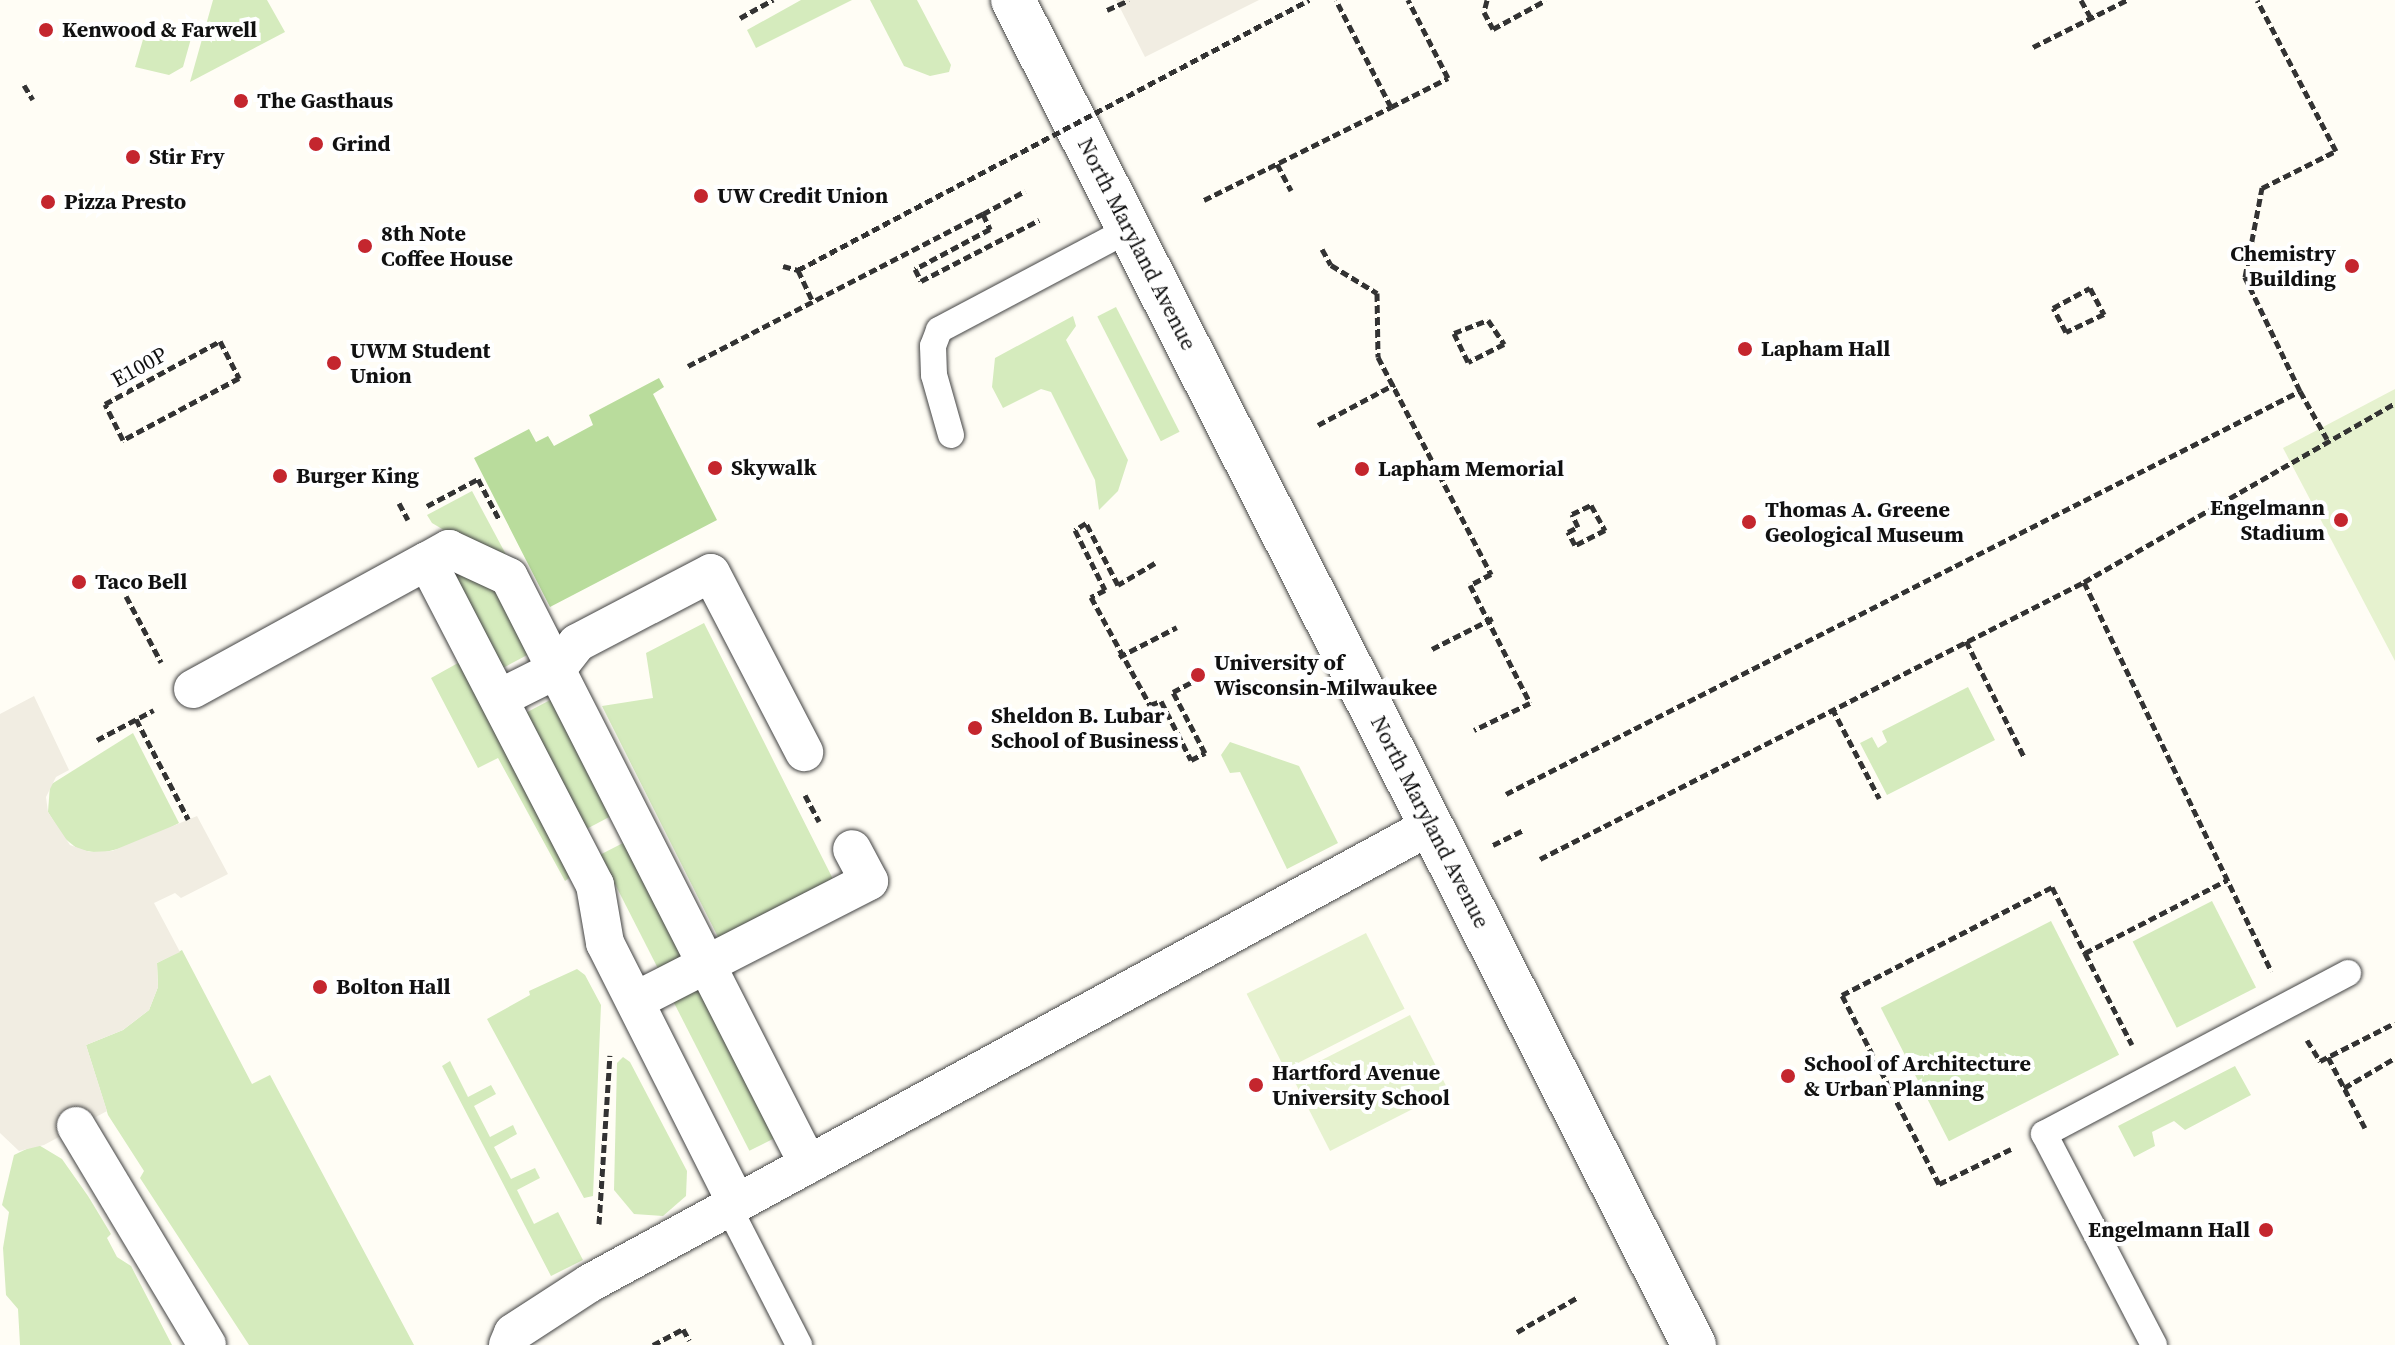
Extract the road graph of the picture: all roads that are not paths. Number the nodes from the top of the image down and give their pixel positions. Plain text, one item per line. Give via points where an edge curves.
1 (1013, 0) edge
2 (1130, 229) junction
3 (951, 435) dead end
4 (427, 561) junction
5 (556, 670) junction
6 (175, 688) road end
7 (500, 698) junction
8 (804, 752) road end
9 (1432, 825) junction
10 (852, 849) road end
11 (706, 965) junction
12 (2348, 973) dead end
13 (635, 1001) junction
14 (76, 1126) dead end
15 (808, 1164) junction
16 (733, 1206) junction
17 (207, 1345) edge
18 (508, 1345) edge
19 (799, 1345) edge
20 (1694, 1345) edge
21 (2154, 1345) edge

1 - 2 street, North Maryland Avenue
2 - 3 lane via 939,330 933,346 934,375
2 - 9 street, North Maryland Avenue
4 - 5 street via 449,549 509,577
4 - 6 street
4 - 7 street
5 - 7 street
5 - 8 street via 577,643 711,573
5 - 11 street
7 - 13 street via 595,885 605,943
9 - 15 street
9 - 20 street, North Maryland Avenue
10 - 11 street via 869,881
11 - 13 street
11 - 15 street
12 - 21 lane via 2044,1134
13 - 16 street
14 - 17 street
15 - 16 street
16 - 18 street via 590,1283 513,1333
16 - 19 lane

